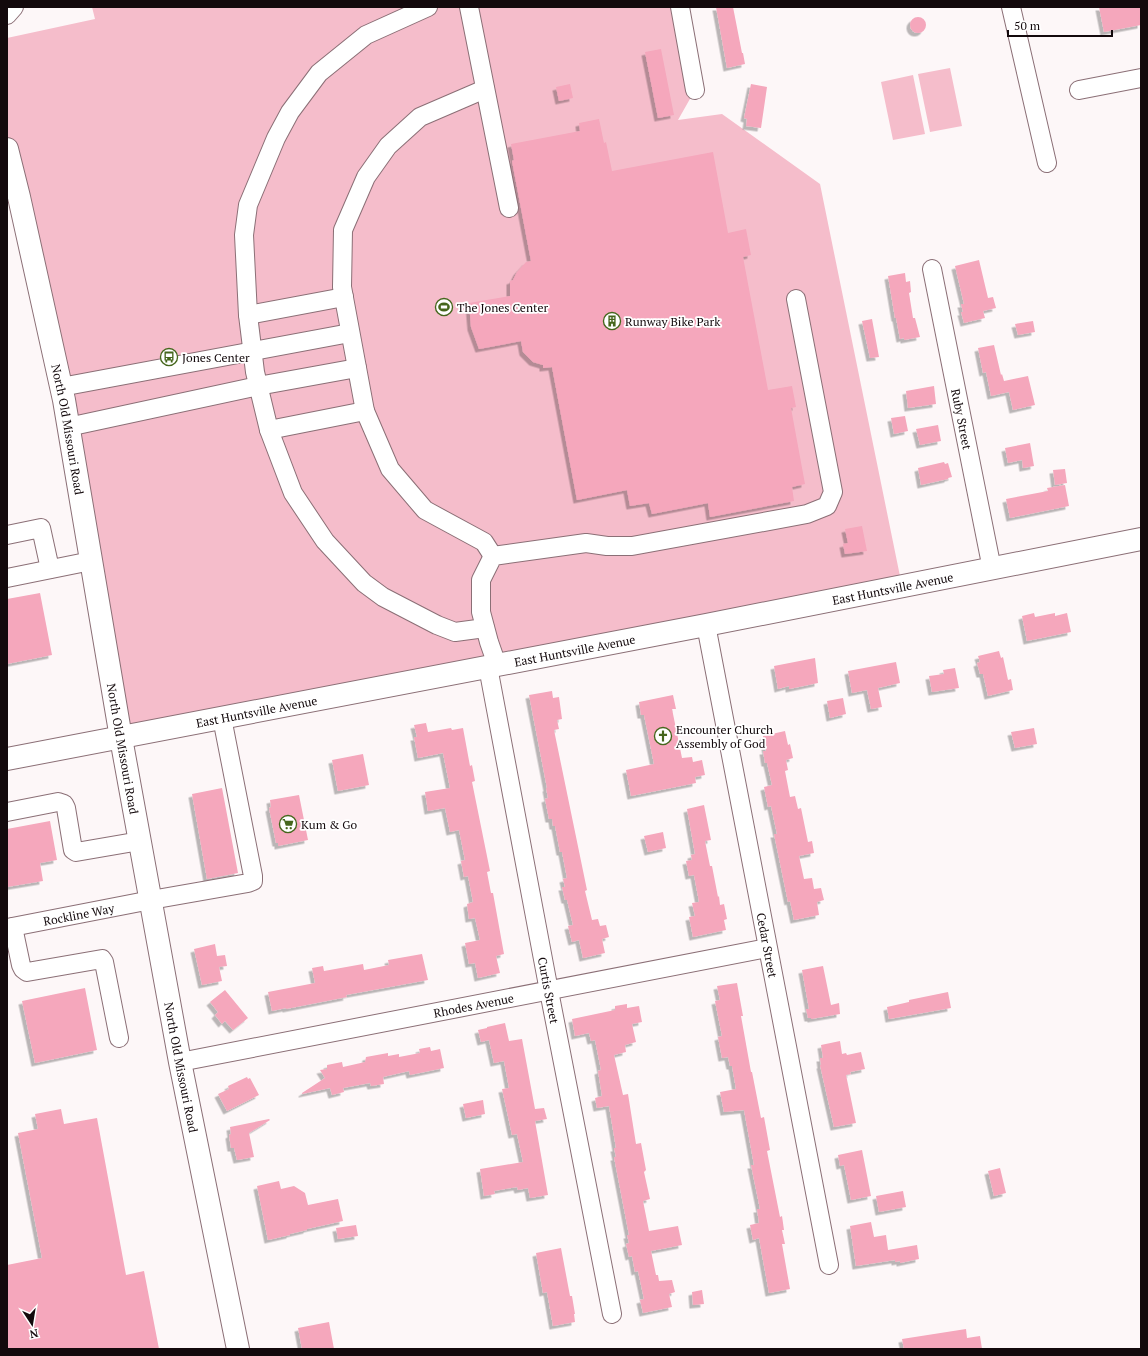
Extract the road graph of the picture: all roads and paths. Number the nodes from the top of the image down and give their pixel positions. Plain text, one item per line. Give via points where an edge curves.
1 (14, 7) edge
2 (428, 7) edge
3 (469, 7) edge
4 (680, 7) edge
5 (1011, 7) edge
6 (7, 14) edge
7 (1141, 78) edge
8 (485, 89) junction
9 (695, 90) dead end
10 (1079, 90) dead end
11 (7, 149) edge
12 (1048, 163) dead end
13 (509, 208) dead end
14 (932, 268) dead end
15 (344, 297) junction
16 (796, 299) dead end
17 (248, 315) junction
18 (350, 332) junction
19 (252, 351) junction
20 (357, 368) junction
21 (258, 386) junction
22 (61, 387) junction
23 (365, 411) junction
24 (68, 427) junction
25 (269, 430) junction
26 (7, 536) edge
27 (1141, 539) edge
28 (493, 556) junction
29 (91, 561) junction
30 (50, 569) junction
31 (992, 569) junction
32 (7, 578) edge
33 (706, 626) junction
34 (485, 628) junction
35 (492, 666) junction
36 (222, 718) junction
37 (121, 738) junction
38 (7, 759) edge
39 (7, 812) edge
40 (140, 841) junction
41 (151, 900) junction
42 (10, 928) edge
43 (767, 948) junction
44 (549, 991) junction
45 (118, 1038) dead end
46 (180, 1062) junction
47 (829, 1265) dead end
48 (612, 1314) dead end
49 (238, 1349) edge

1 - 6 street
2 - 17 street via 366,35 320,74 290,112 276,138 248,205 244,235
3 - 8 street
4 - 9 street
5 - 12 street
7 - 10 street
8 - 13 street
8 - 15 street via 420,117 388,146 366,177 343,230
11 - 22 main road, North Old Missouri Road
14 - 31 street, Ruby Street
15 - 17 street
15 - 18 street
16 - 28 street via 833,492 827,506 807,514 632,546 607,546 586,542
17 - 19 street
18 - 19 street
18 - 20 street
19 - 21 street
19 - 22 street
20 - 21 street
20 - 23 street
21 - 24 street
21 - 25 street
22 - 24 main road, North Old Missouri Road
23 - 25 street
23 - 28 street via 390,469 425,510 484,542
24 - 29 main road, North Old Missouri Road
25 - 34 street via 292,493 325,542 364,583 383,597 455,632
26 - 30 street via 41,528
27 - 31 main road, East Huntsville Avenue
28 - 34 street, Curtis Street via 481,580 481,612
29 - 30 street
29 - 37 main road, North Old Missouri Road
30 - 32 street
31 - 33 main road, East Huntsville Avenue
33 - 35 main road, East Huntsville Avenue
33 - 43 street, Cedar Street
34 - 35 street, Curtis Street
35 - 36 main road, East Huntsville Avenue
35 - 44 street, Curtis Street
36 - 37 main road, East Huntsville Avenue
36 - 41 street, Rockline Way via 253,881 248,884
37 - 38 main road, East Huntsville Avenue
37 - 40 main road, North Old Missouri Road
39 - 40 street via 58,802 64,804 73,850 76,852
40 - 41 main road, North Old Missouri Road
41 - 42 street, Rockline Way
41 - 46 main road, North Old Missouri Road
42 - 45 street via 21,965 27,972 102,959
43 - 44 street, Rhodes Avenue
43 - 47 street, Cedar Street
44 - 46 street, Rhodes Avenue
44 - 48 street, Curtis Street
46 - 49 main road, North Old Missouri Road

